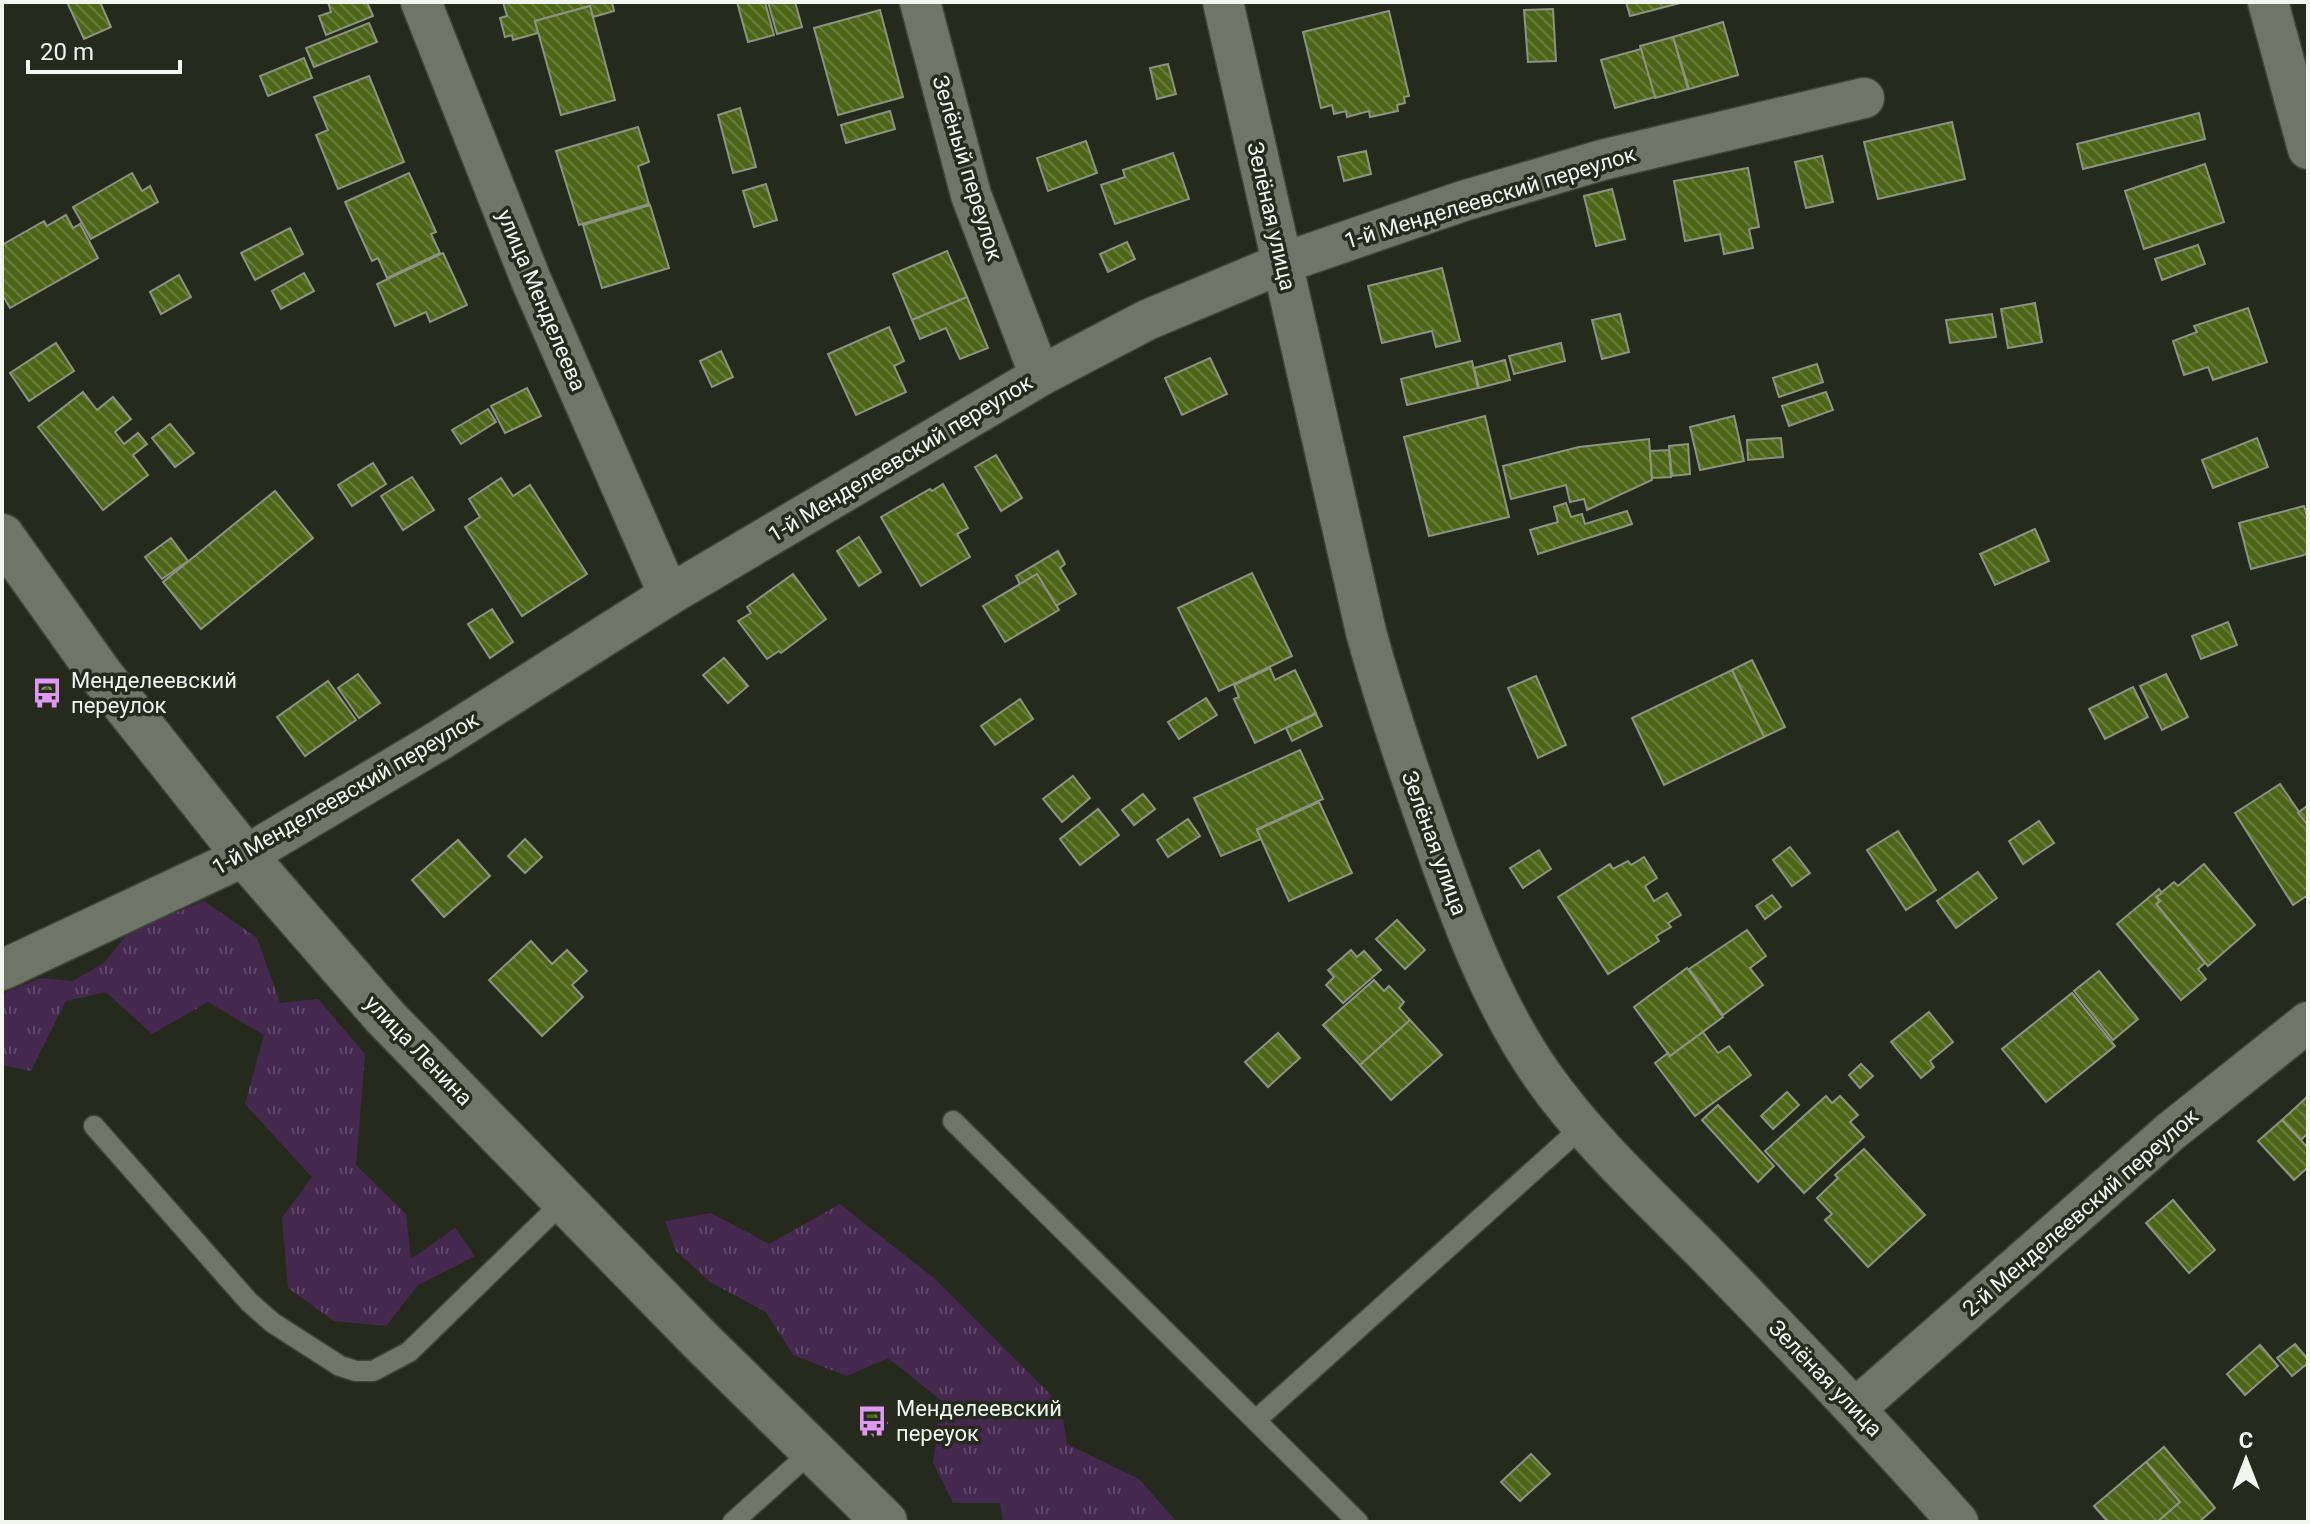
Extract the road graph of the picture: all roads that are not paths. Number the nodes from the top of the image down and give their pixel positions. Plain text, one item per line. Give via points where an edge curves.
1 (421, 2) edge
2 (920, 2) edge
3 (1223, 2) edge
4 (2268, 2) edge
5 (1864, 98) dead end
6 (2308, 149) edge
7 (1283, 263) junction
8 (1040, 376) junction
9 (2, 536) edge
10 (669, 595) junction
11 (245, 856) junction
12 (2, 970) edge
13 (2308, 1022) edge
14 (953, 1121) dead end
15 (94, 1126) dead end
16 (1582, 1127) junction
17 (564, 1201) junction
18 (1856, 1408) junction
19 (1256, 1420) junction
20 (812, 1451) junction
21 (733, 1522) edge
22 (885, 1522) edge
23 (1358, 1522) edge
24 (1958, 1522) edge

1 - 10 street, улица Менделеева via 531,280
2 - 8 street, Зелёный переулок via 971,195
3 - 7 street, Зелёная улица
4 - 6 street
5 - 7 street, 1-й Менделеевский переулок via 1602,160
7 - 8 street, 1-й Менделеевский переулок via 1147,320
7 - 16 street, Зелёная улица via 1386,705 1448,883 1493,990 1542,1075
8 - 10 street, 1-й Менделеевский переулок
9 - 11 main road, улица Ленина via 101,675
10 - 11 street, 1-й Менделеевский переулок
11 - 12 street, 1-й Менделеевский переулок
11 - 17 main road, улица Ленина via 385,1017
13 - 18 street, 2-й Менделеевский переулок via 2170,1132
14 - 19 lane
15 - 17 lane via 249,1302 273,1323 356,1371 373,1371 409,1352
16 - 18 street, Зелёная улица
16 - 19 lane
17 - 20 main road, улица Ленина
18 - 24 street, Зелёная улица
19 - 23 lane
20 - 21 lane
20 - 22 main road, улица Ленина

